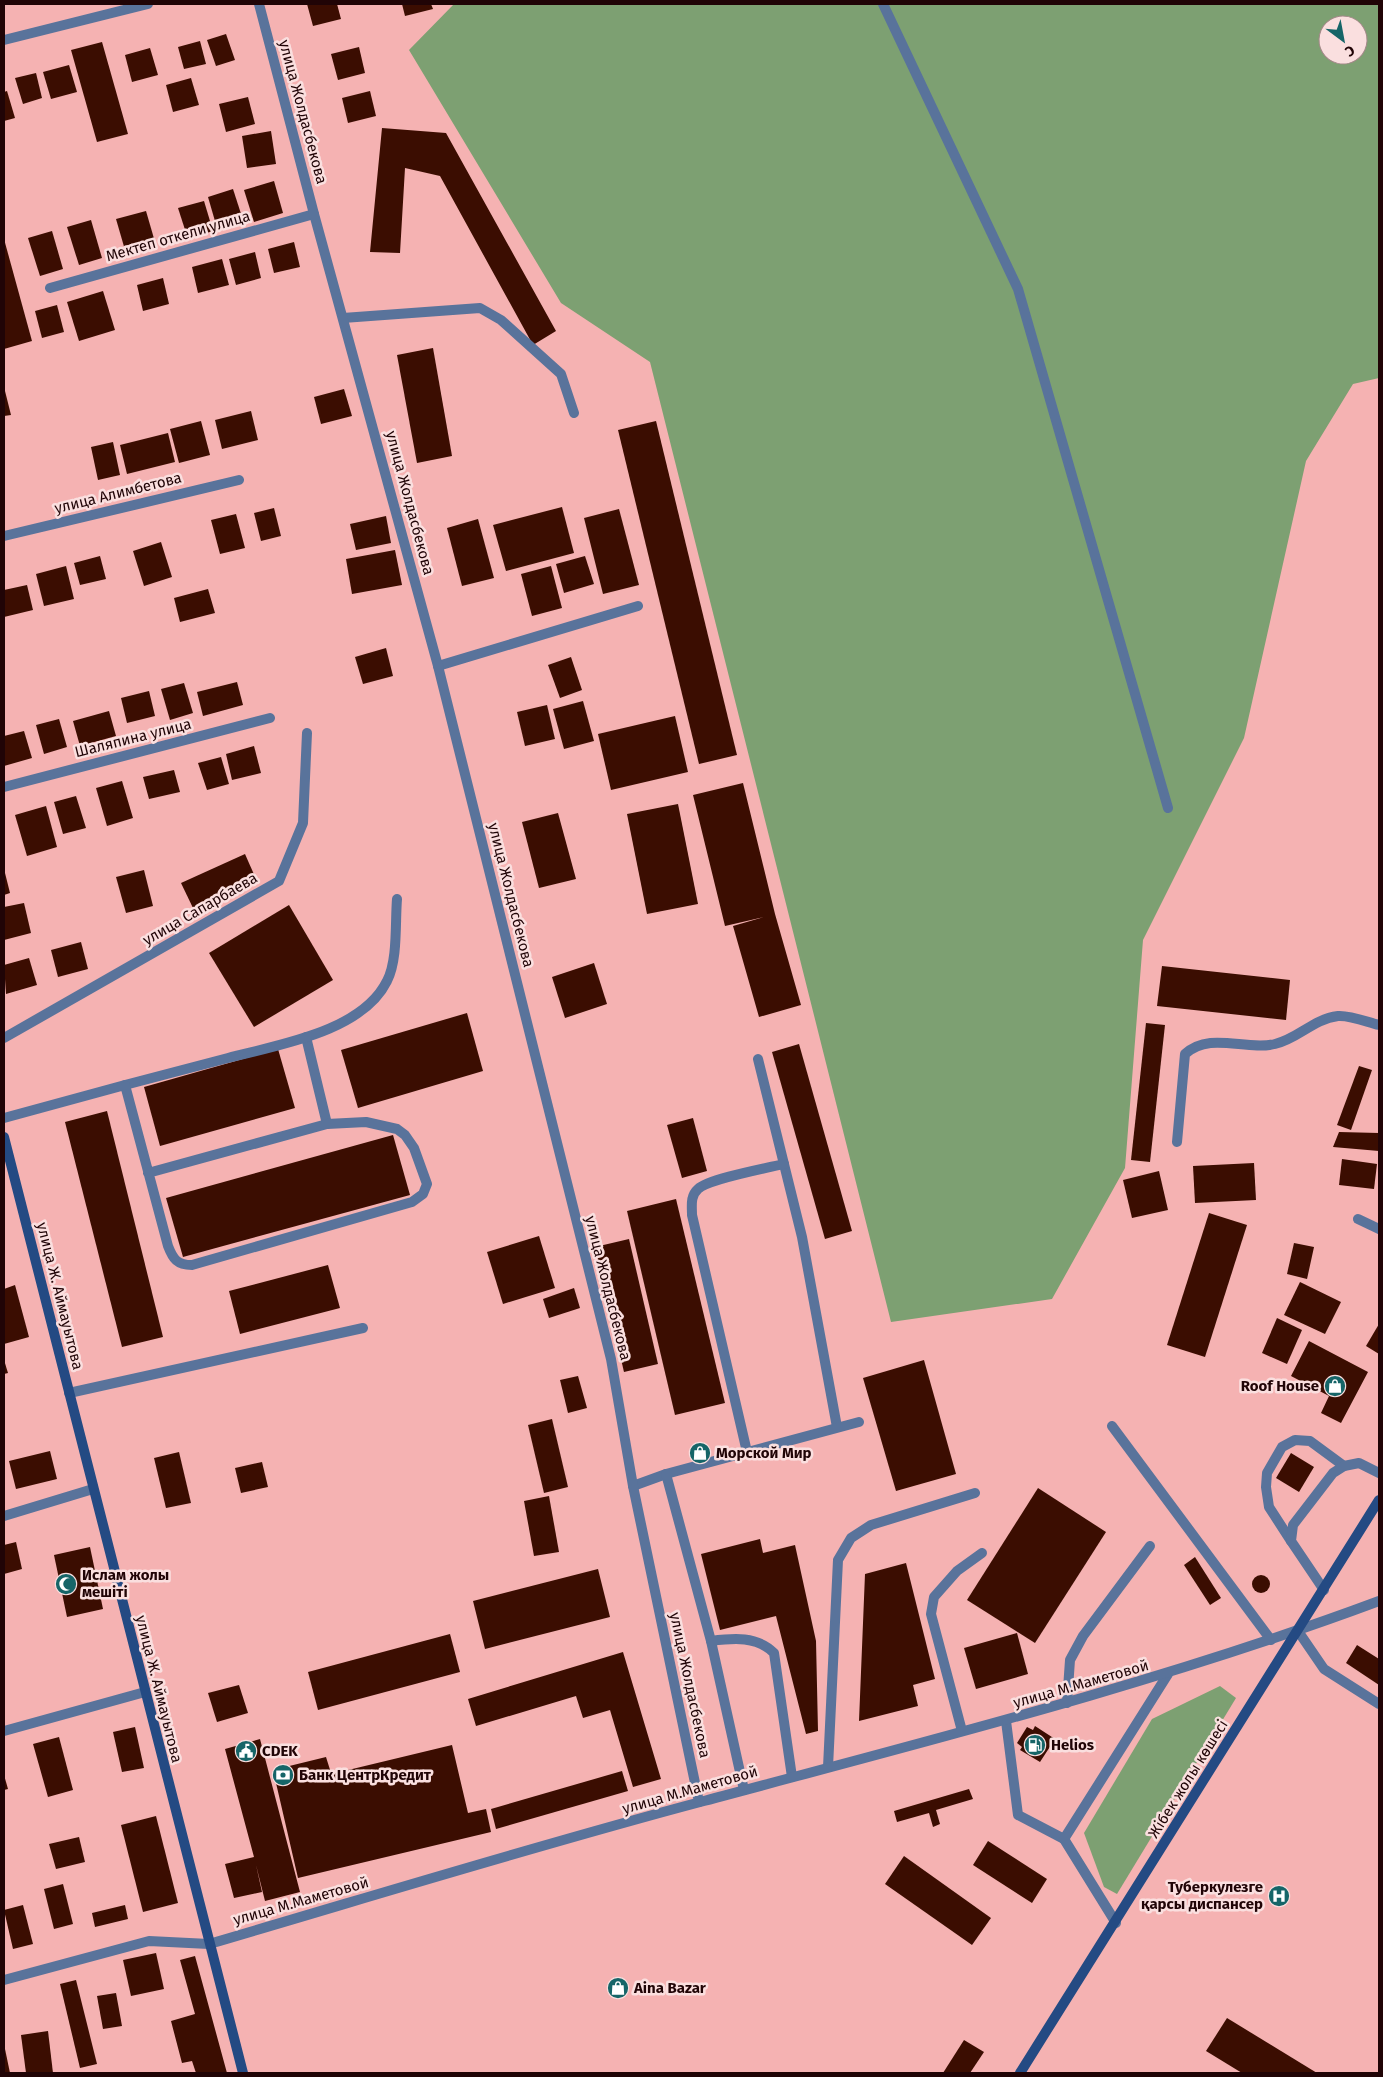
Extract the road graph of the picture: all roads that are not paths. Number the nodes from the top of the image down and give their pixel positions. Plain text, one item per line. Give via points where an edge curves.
1 (148, 4) edge
2 (259, 4) edge
3 (883, 4) edge
4 (4, 40) edge
5 (314, 214) junction
6 (50, 288) dead end
7 (343, 318) junction
8 (574, 413) dead end
9 (239, 480) dead end
10 (4, 536) edge
11 (638, 606) dead end
12 (438, 666) junction
13 (270, 718) dead end
14 (308, 733) dead end
15 (4, 787) edge
16 (1168, 808) dead end
17 (397, 899) dead end
18 (1379, 1025) edge
19 (306, 1037) junction
20 (4, 1038) edge
21 (758, 1059) dead end
22 (125, 1085) junction
23 (4, 1118) edge
24 (327, 1124) junction
25 (4, 1137) edge
26 (1177, 1142) dead end
27 (784, 1164) junction
28 (148, 1172) junction
29 (1358, 1219) dead end
30 (1379, 1229) edge
31 (363, 1328) dead end
32 (69, 1393) junction
33 (859, 1422) dead end
34 (1112, 1426) dead end
35 (837, 1427) junction
36 (746, 1452) junction
37 (1344, 1466) junction
38 (1379, 1473) edge
39 (666, 1474) junction
40 (632, 1486) junction
41 (93, 1489) junction
42 (975, 1493) dead end
43 (1379, 1500) edge
44 (4, 1516) edge
45 (1291, 1541) junction
46 (1150, 1546) dead end
47 (982, 1553) dead end
48 (1324, 1590) junction
49 (1379, 1601) edge
50 (1298, 1631) junction
51 (1271, 1640) junction
52 (711, 1641) junction
53 (1168, 1674) junction
54 (145, 1692) junction
55 (1067, 1703) junction
56 (1379, 1704) edge
57 (1006, 1721) junction
58 (4, 1731) edge
59 (962, 1731) junction
60 (828, 1768) junction
61 (792, 1777) junction
62 (744, 1790) junction
63 (699, 1802) junction
64 (1064, 1839) junction
65 (1116, 1923) junction
66 (209, 1944) junction
67 (4, 1980) edge
68 (243, 2073) edge
69 (1020, 2073) edge

1 - 4 street
2 - 5 street, улица Жолдасбекова
3 - 16 street via 1018,289
5 - 6 street, Мектеп откели улица
5 - 7 street, улица Жолдасбекова
7 - 8 street via 480,308 500,320 561,374
7 - 12 street, улица Жолдасбекова
9 - 10 street, улица Алимбетова
11 - 12 street
12 - 40 street, улица Жолдасбекова via 611,1359
13 - 15 street, Шаляпина улица
14 - 20 street, улица Сапарбаева via 303,822 279,881
17 - 19 street via 392,970 387,983 375,998 339,1024
18 - 26 street via 1339,1016 1317,1022 1298,1035 1274,1045 1208,1042 1195,1045 1185,1054
19 - 22 street
19 - 24 street
21 - 27 street
22 - 23 street
22 - 28 street
24 - 28 street
24 - 28 street via 366,1122 397,1129 406,1135 427,1184 423,1194 412,1202 184,1265 173,1257 168,1246
25 - 32 street, улица Ж. Аймауытова
27 - 35 street via 802,1237
27 - 36 street via 719,1180 698,1188 692,1198 692,1215
29 - 30 street
31 - 32 street
32 - 41 street, улица Ж. Аймауытова
33 - 35 street
34 - 51 street
35 - 36 street
36 - 39 street
37 - 38 street via 1359,1464
37 - 45 street via 1334,1473 1293,1525
37 - 45 street via 1310,1441 1295,1440 1282,1447 1266,1473 1266,1487 1270,1507
39 - 40 street
39 - 52 street
40 - 63 street, улица Жолдасбекова
41 - 44 street
41 - 54 street, улица Ж. Аймауытова
42 - 60 street via 871,1525 851,1538 838,1560
43 - 48 street, Жібек жолы көшесі
45 - 48 street
46 - 55 street via 1074,1652 1070,1660
47 - 59 street via 958,1571 934,1597 931,1614
48 - 50 street, Жібек жолы көшесі
49 - 50 street, улица М.Маметовой
50 - 51 street, улица М.Маметовой
50 - 56 street via 1324,1669
50 - 65 street, Жібек жолы көшесі
51 - 53 street, улица М.Маметовой
52 - 61 street via 735,1638 764,1643 774,1653
52 - 62 street
53 - 55 street, улица М.Маметовой
53 - 64 street
54 - 58 street
54 - 66 street, улица Ж. Аймауытова
55 - 57 street, улица М.Маметовой
57 - 59 street, улица М.Маметовой
57 - 64 street via 1018,1815
59 - 60 street, улица М.Маметовой
60 - 61 street, улица М.Маметовой
61 - 62 street, улица М.Маметовой
62 - 63 street, улица М.Маметовой
63 - 66 street, улица М.Маметовой
64 - 65 street
65 - 69 street, Жібек жолы көшесі
66 - 67 street, улица М.Маметовой via 149,1942
66 - 68 street, улица Ж. Аймауытова

